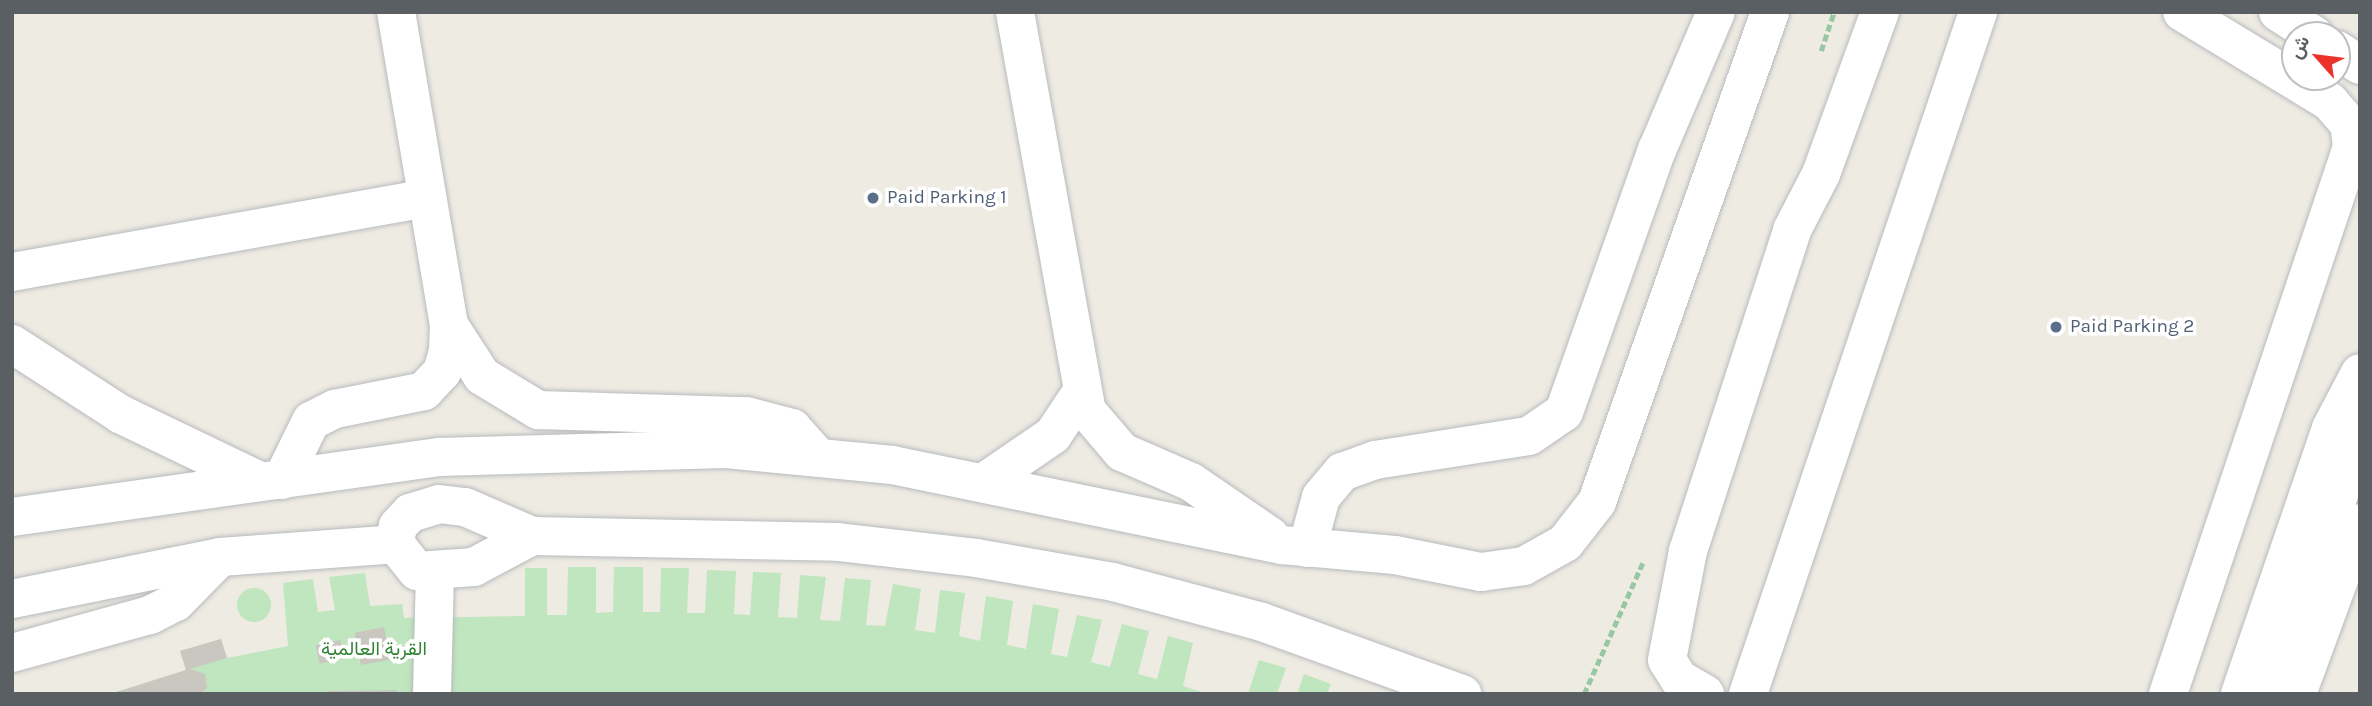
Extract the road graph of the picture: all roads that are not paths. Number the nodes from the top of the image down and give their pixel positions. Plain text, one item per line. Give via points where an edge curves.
1 (396, 12) edge
2 (1015, 12) edge
3 (1716, 12) edge
4 (1770, 12) edge
5 (1880, 12) edge
6 (1978, 12) edge
7 (2182, 12) edge
8 (428, 198) junction
9 (12, 272) edge
10 (449, 326) junction
11 (12, 344) edge
12 (2360, 373) edge
13 (1082, 393) junction
14 (2360, 435) edge
15 (818, 457) junction
16 (272, 481) junction
17 (983, 483) junction
18 (12, 517) edge
19 (2360, 523) edge
20 (532, 536) junction
21 (395, 544) junction
22 (1294, 546) junction
23 (220, 556) junction
24 (435, 573) junction
25 (12, 599) edge
26 (12, 653) edge
27 (432, 694) edge
28 (1462, 694) edge
29 (1705, 694) edge
30 (1748, 694) edge
31 (2168, 694) edge
32 (2240, 694) edge
33 (2268, 694) edge
34 (2297, 694) edge

1 - 8 street
2 - 13 street
3 - 22 street via 1657,150 1564,412 1529,436 1375,460 1342,472 1321,497
4 - 22 street via 1597,502 1583,524 1544,558 1502,571
5 - 29 street via 1821,174 1792,230 1718,452 1667,660 1679,678
6 - 30 street
7 - 31 street via 2330,102 2349,124 2352,147
8 - 9 street
8 - 10 street
10 - 15 street via 482,376 538,410 746,416 792,428
10 - 16 street via 436,382 406,398 321,414
11 - 16 street via 120,414
12 - 32 street via 2331,428
13 - 17 street via 1053,435
13 - 22 street via 1107,442 1204,490
14 - 33 street
15 - 16 street via 713,449 520,450
15 - 17 street
16 - 18 street
17 - 22 street
19 - 34 street
20 - 21 street via 465,508 439,504 410,513
20 - 24 street via 493,560
20 - 28 street via 838,542 976,558 1113,582 1262,622
21 - 23 street
21 - 24 street via 417,571
23 - 25 street
23 - 26 street via 176,602 150,615
24 - 27 street

